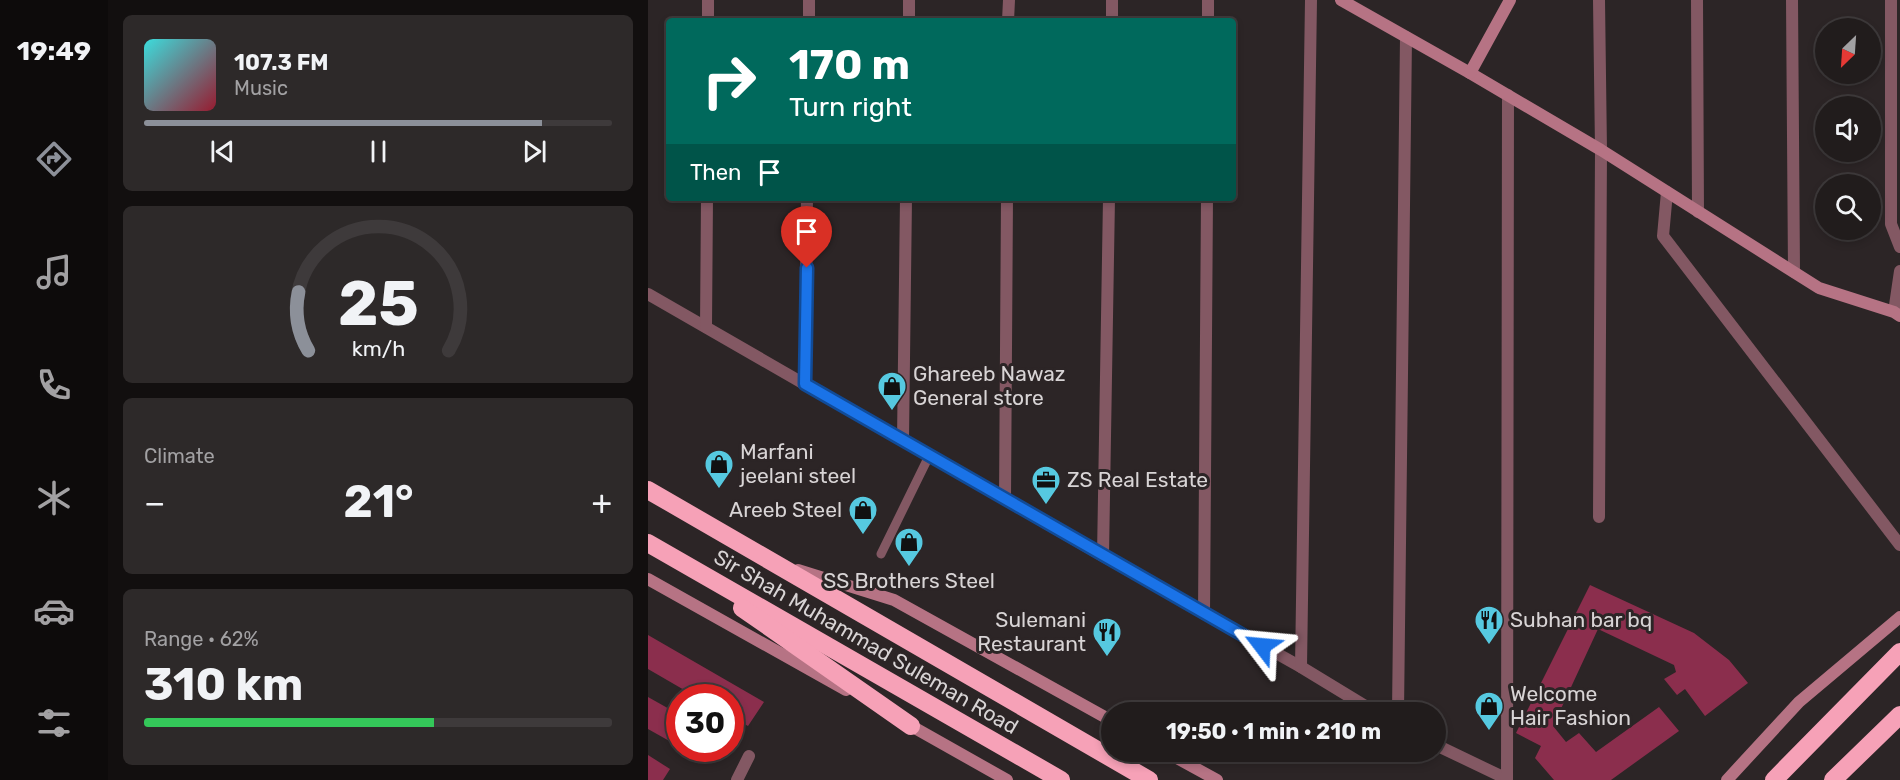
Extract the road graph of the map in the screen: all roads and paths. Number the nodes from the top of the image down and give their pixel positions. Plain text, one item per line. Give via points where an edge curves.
1 (708, 0) edge
2 (809, 0) edge
3 (909, 0) edge
4 (1009, 0) edge
5 (1112, 0) edge
6 (1208, 0) edge
7 (1311, 0) edge
8 (1341, 0) edge
9 (1510, 0) edge
10 (1599, 0) edge
11 (1697, 0) edge
12 (1792, 0) edge
13 (1891, 0) edge
14 (708, 18) edge
15 (809, 18) edge
16 (909, 18) edge
17 (1008, 18) edge
18 (1112, 18) edge
19 (1208, 18) edge
20 (1406, 37) junction
21 (1470, 73) junction
22 (1508, 95) junction
23 (1601, 150) junction
24 (1666, 192) junction
25 (707, 201) edge
26 (807, 201) edge
27 (906, 201) edge
28 (1007, 201) edge
29 (1109, 201) edge
30 (1207, 201) edge
31 (1698, 212) junction
32 (1900, 247) edge
33 (1900, 271) edge
34 (1794, 272) junction
35 (648, 294) edge
36 (1897, 314) edge
37 (706, 327) junction
38 (805, 384) junction
39 (903, 441) junction
40 (930, 456) junction
41 (648, 490) edge
42 (1005, 499) junction
43 (1599, 517) dead end
44 (648, 543) edge
45 (1900, 545) edge
46 (668, 553) junction
47 (881, 554) dead end
48 (1103, 556) junction
49 (771, 562) junction
50 (648, 579) edge
51 (1204, 614) junction
52 (1900, 617) edge
53 (1900, 652) edge
54 (1301, 668) junction
55 (1357, 702) edge
56 (1398, 702) edge
57 (1101, 715) edge
58 (1900, 716) edge
59 (911, 726) junction
60 (1446, 750) edge
61 (749, 756) dead end
62 (1184, 762) edge
63 (1507, 779) edge
64 (737, 780) edge
65 (1007, 780) edge
66 (1061, 780) edge
67 (1149, 780) edge
68 (1217, 780) edge
69 (1727, 780) edge
70 (1774, 780) edge
71 (1833, 780) edge

1 - 14 street
2 - 15 street
3 - 16 street
4 - 17 street
5 - 18 street
6 - 19 street
7 - 54 street
8 - 20 street
9 - 21 street
10 - 23 street
11 - 31 street
12 - 34 street
13 - 32 street via 1891,224
20 - 21 street
20 - 56 street
21 - 22 street
22 - 23 street
22 - 63 street
23 - 24 street
23 - 43 street
24 - 31 street
24 - 45 street via 1663,236
25 - 37 street
26 - 38 street
27 - 39 street
28 - 42 street
29 - 48 street
30 - 51 street
31 - 34 street
33 - 36 street
34 - 36 street via 1819,288
35 - 37 street
37 - 38 street
38 - 39 street
39 - 40 street
40 - 42 street
40 - 47 lane
41 - 49 highway, Sir Shah Muhammad Suleman Road
42 - 48 street
44 - 46 highway, Sir Shah Muhammad Suleman Road
46 - 59 highway
46 - 66 highway, Sir Shah Muhammad Suleman Road
48 - 51 street
49 - 57 street via 894,600
49 - 67 highway, Sir Shah Muhammad Suleman Road
50 - 59 street
51 - 54 street
52 - 69 street via 1799,702
53 - 70 highway
54 - 55 street
58 - 71 highway
59 - 65 street
60 - 63 street
61 - 64 street
62 - 68 street

